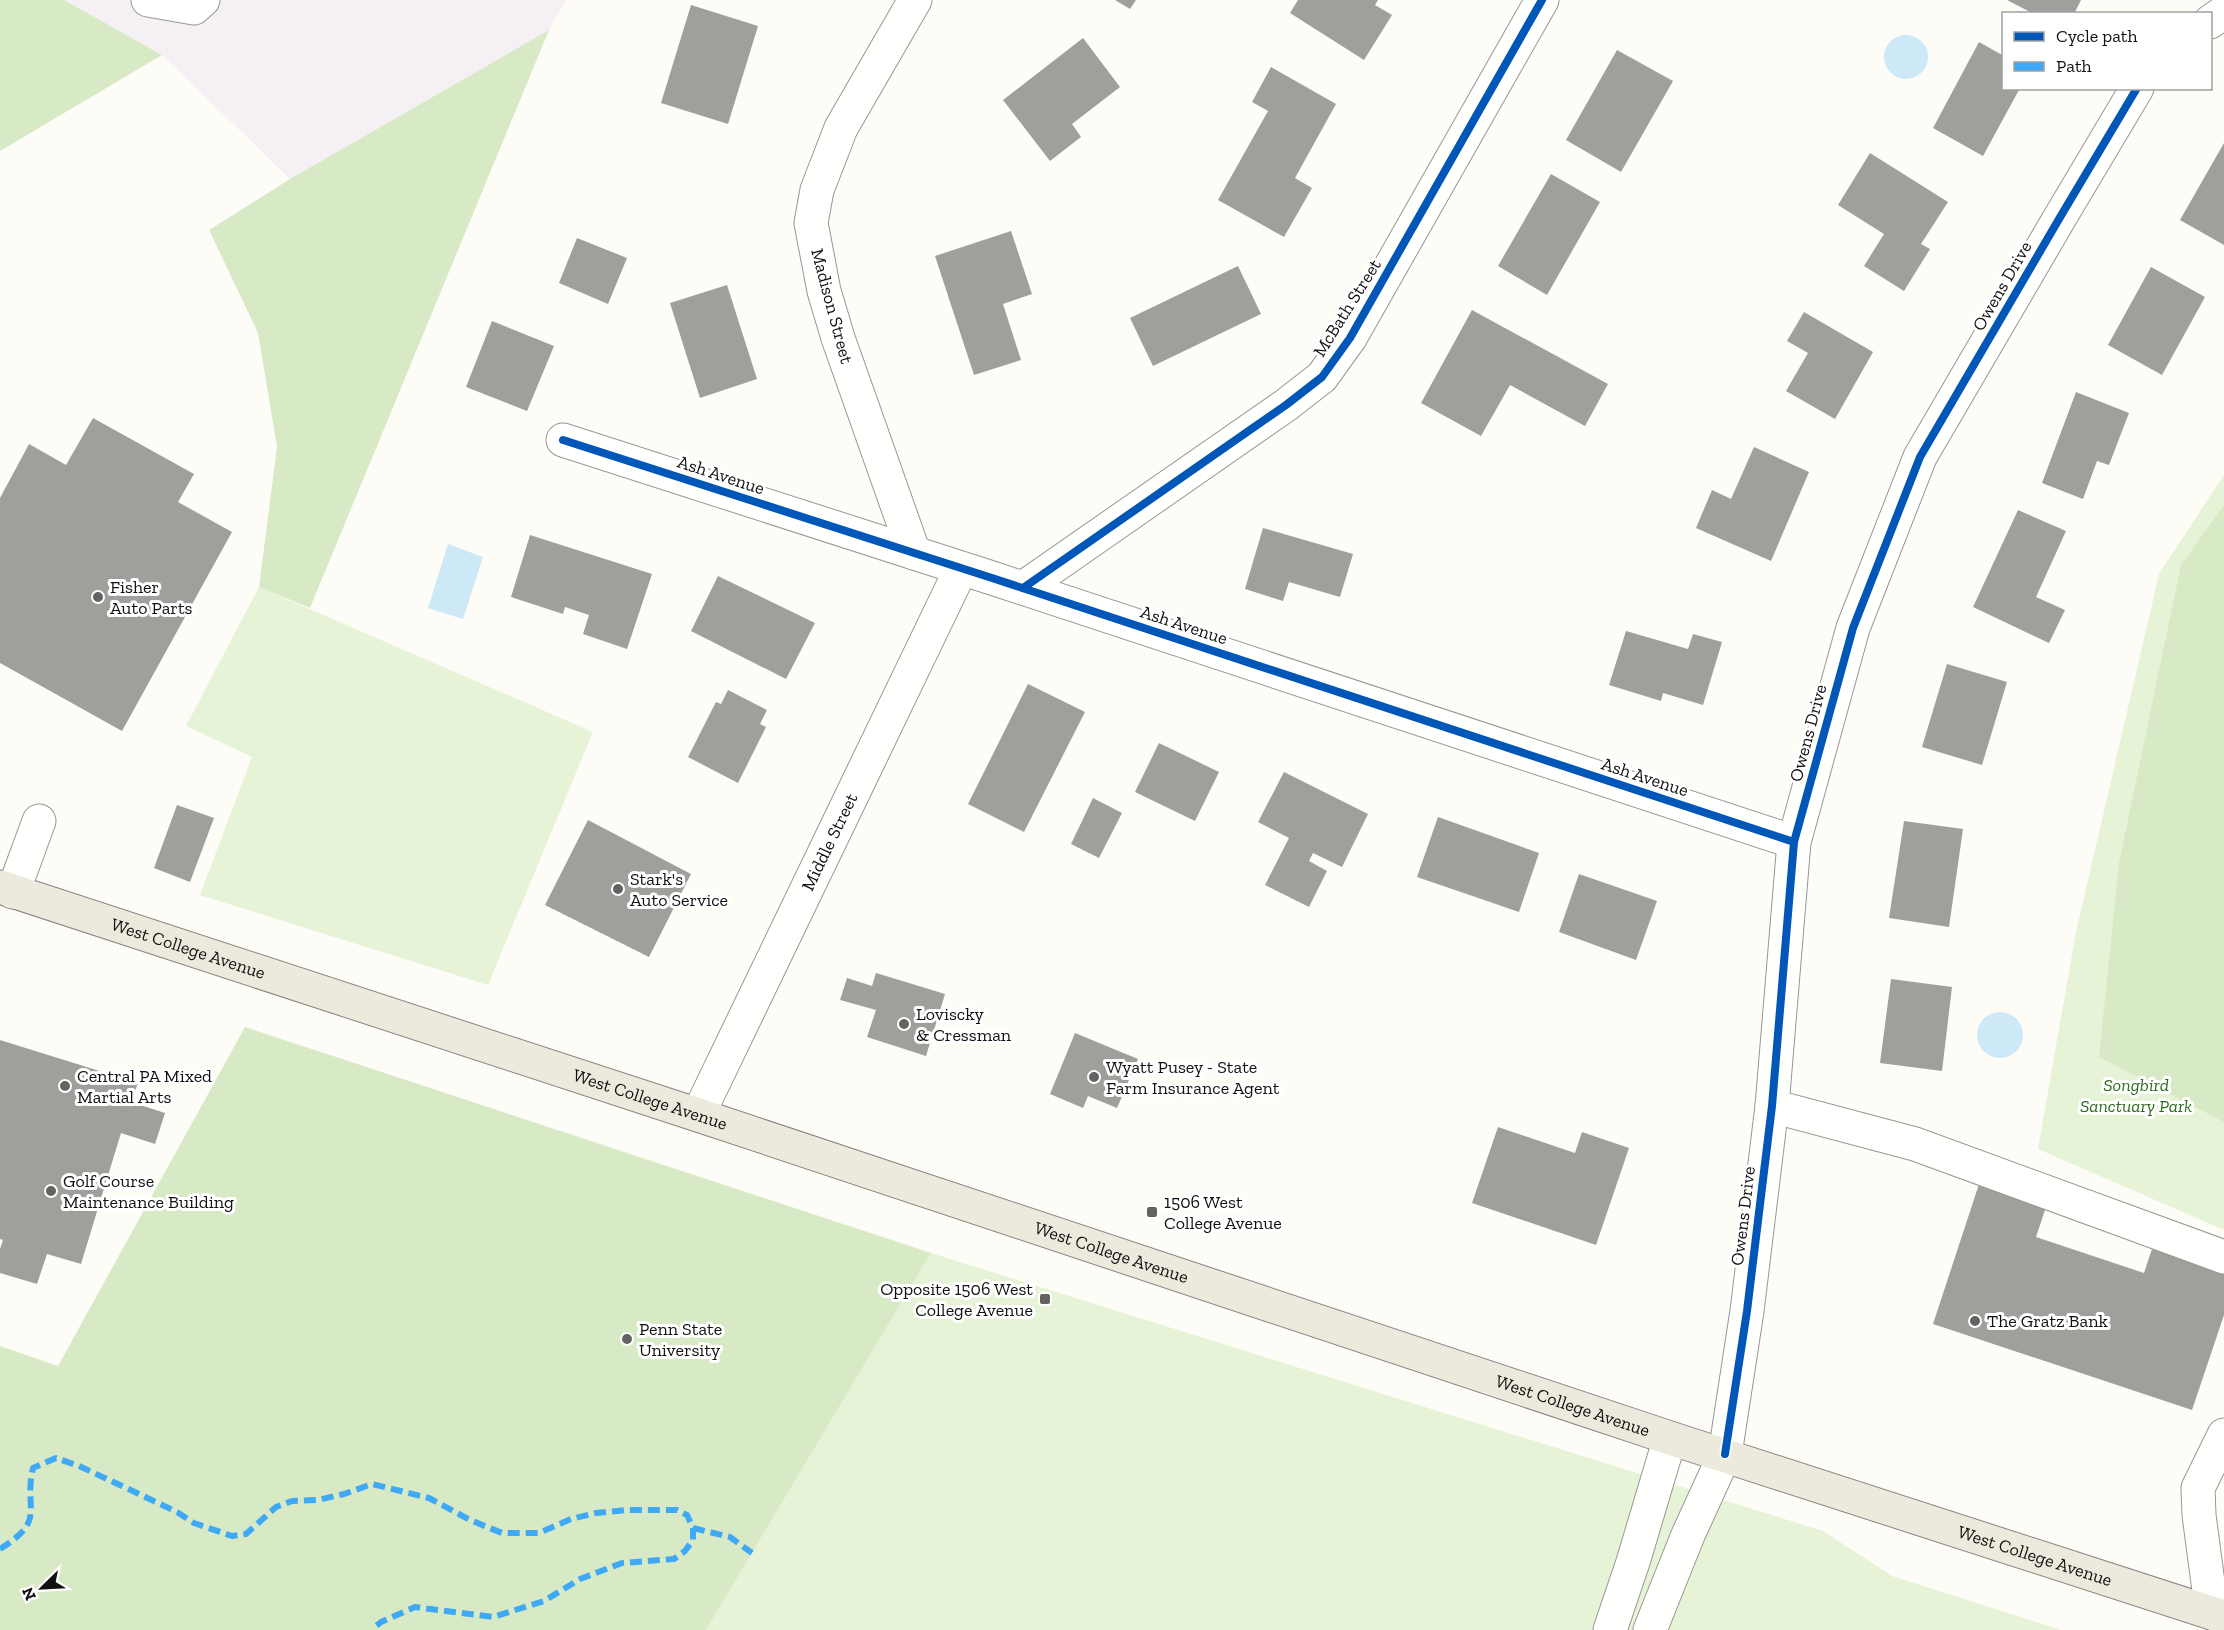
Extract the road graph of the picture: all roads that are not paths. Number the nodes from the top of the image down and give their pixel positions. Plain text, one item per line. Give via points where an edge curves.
1 (148, 0) edge
2 (202, 0) edge
3 (915, 0) edge
4 (1542, 0) edge
5 (2224, 12) edge
6 (2212, 21) edge
7 (2137, 90) edge
8 (563, 440) dead end
9 (914, 553) junction
10 (961, 569) junction
11 (1023, 588) junction
12 (39, 821) dead end
13 (1794, 842) junction
14 (6, 889) edge
15 (1772, 1106) junction
16 (698, 1114) junction
17 (2224, 1257) edge
18 (2224, 1435) edge
19 (1670, 1438) junction
20 (1725, 1454) junction
21 (2218, 1615) edge
22 (1610, 1630) edge
23 (1650, 1630) edge

1 - 2 street via 194,8
3 - 9 street, Madison Street via 841,129 817,190 812,223 824,291 838,338
4 - 11 street, McBath Street via 1350,338 1322,377
5 - 6 street
7 - 13 street, Owens Drive via 1920,457 1853,628
8 - 9 street, Ash Avenue
9 - 10 street, Ash Avenue
10 - 11 street, Ash Avenue
10 - 16 street, Middle Street
11 - 13 street, Ash Avenue
12 - 14 street
13 - 15 street, Owens Drive
14 - 16 main road, West College Avenue
15 - 17 street via 1915,1144
15 - 20 street, Owens Drive
16 - 19 main road, West College Avenue
18 - 21 street via 2198,1488 2199,1515
19 - 20 main road, West College Avenue
19 - 22 street
20 - 21 main road, West College Avenue
20 - 23 street, Owens Drive

